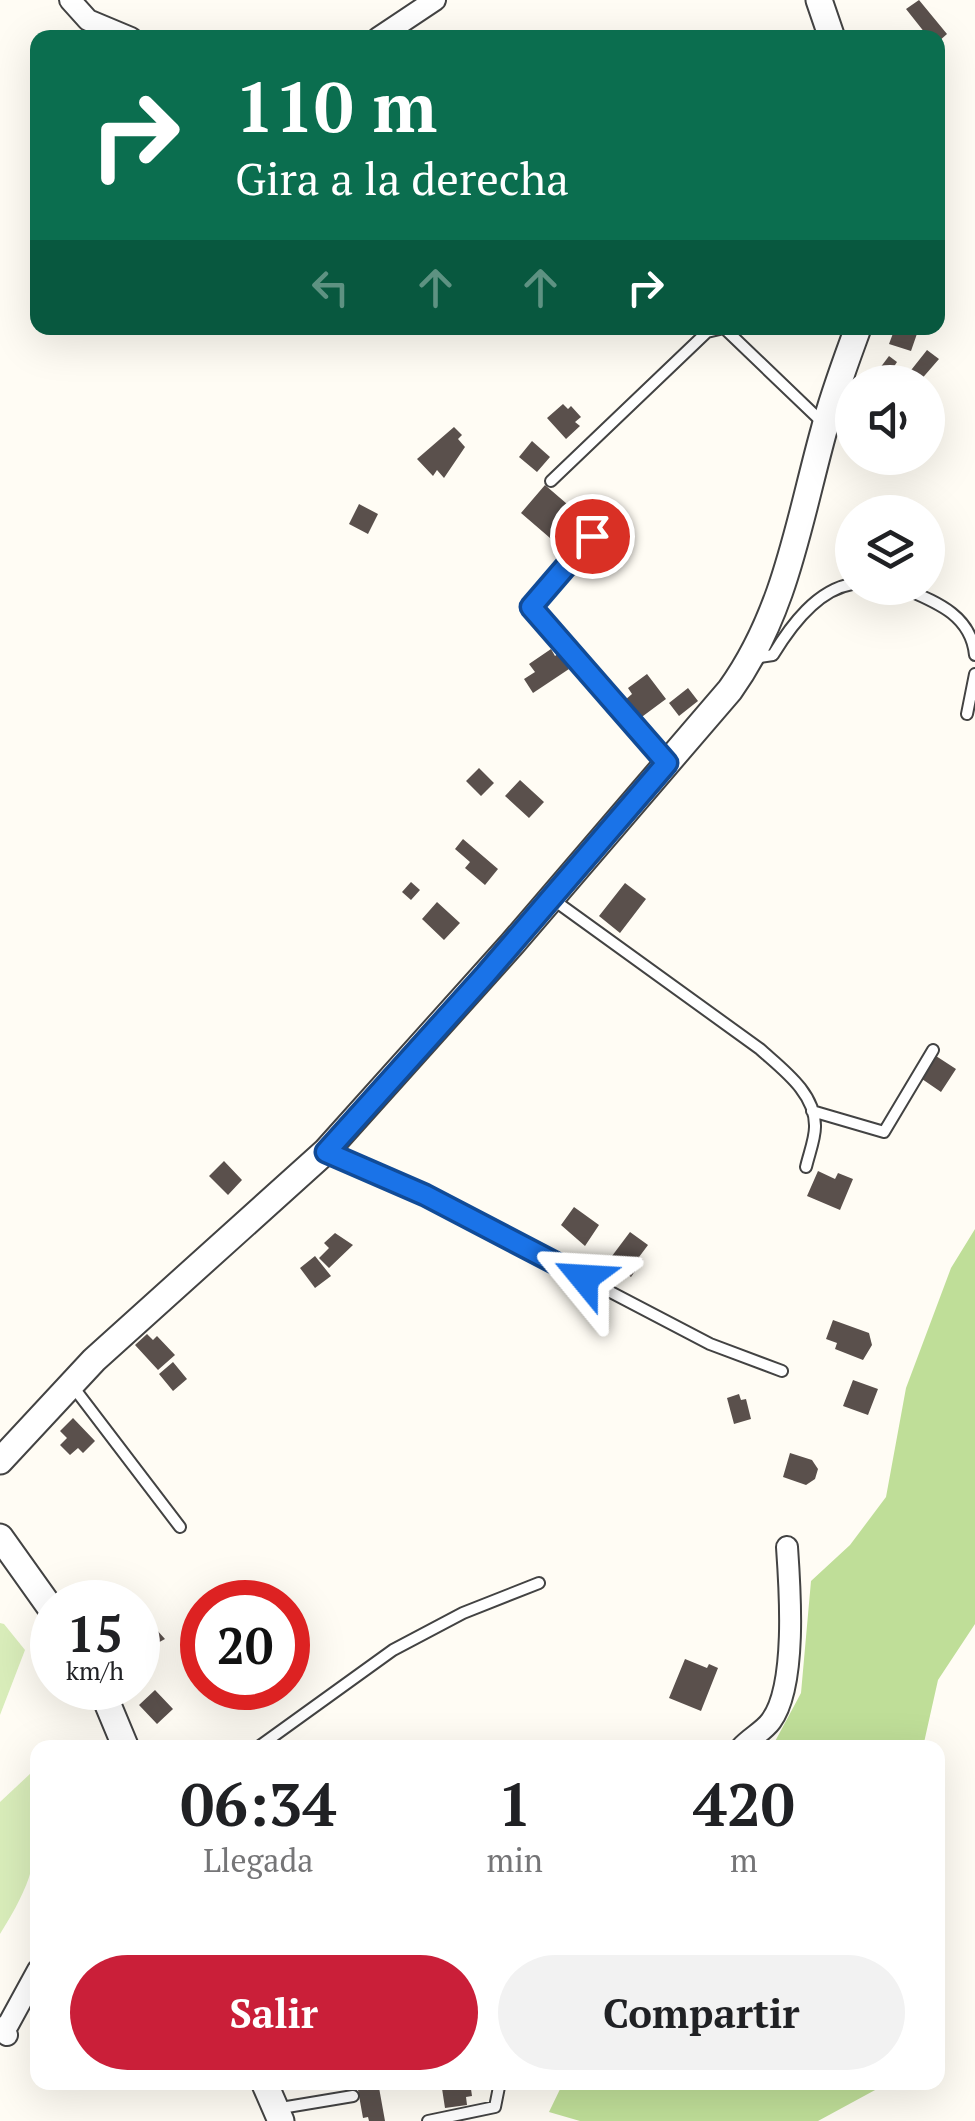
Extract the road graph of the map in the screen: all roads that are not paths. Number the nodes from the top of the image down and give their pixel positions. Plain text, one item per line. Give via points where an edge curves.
1 (70, 0) edge
2 (436, 0) edge
3 (819, 0) edge
4 (111, 30) edge
5 (390, 30) edge
6 (829, 30) edge
7 (704, 335) edge
8 (731, 335) edge
9 (856, 335) edge
10 (825, 425) junction
11 (551, 482) dead end
12 (592, 536) dead end
13 (835, 588) edge
14 (935, 605) edge
15 (975, 655) edge
16 (751, 658) junction
17 (975, 674) edge
18 (966, 714) dead end
19 (667, 763) junction
20 (551, 898) junction
21 (934, 1050) dead end
22 (812, 1111) junction
23 (326, 1152) junction
24 (806, 1167) dead end
25 (782, 1371) dead end
26 (70, 1384) junction
27 (0, 1461) edge
28 (180, 1526) dead end
29 (0, 1537) edge
30 (787, 1547) dead end
31 (31, 1580) edge
32 (539, 1584) dead end
33 (110, 1710) edge
34 (123, 1740) edge
35 (268, 1740) edge
36 (750, 1740) edge
37 (30, 1985) edge
38 (8, 2025) dead end
39 (267, 2090) edge
40 (498, 2090) edge
41 (353, 2096) dead end
42 (278, 2115) edge
43 (428, 2121) edge

1 - 4 street via 88,20
2 - 5 street
3 - 6 street
7 - 11 lane
8 - 10 lane
9 - 10 street
10 - 16 street via 788,573
12 - 19 lane via 531,607
13 - 16 lane via 818,598 773,655
14 - 15 lane via 958,617 973,638
16 - 19 street
17 - 18 lane
19 - 20 street
20 - 22 lane via 760,1049 810,1100
20 - 23 street
21 - 22 lane via 884,1132
22 - 24 lane via 816,1127
23 - 25 lane via 425,1195 710,1344
23 - 26 street
26 - 27 street
26 - 28 lane
29 - 31 street
30 - 36 street via 791,1608 782,1696 771,1722
32 - 35 lane via 393,1650
33 - 34 street
37 - 38 street
39 - 42 street
40 - 43 lane via 494,2107
41 - 42 lane

